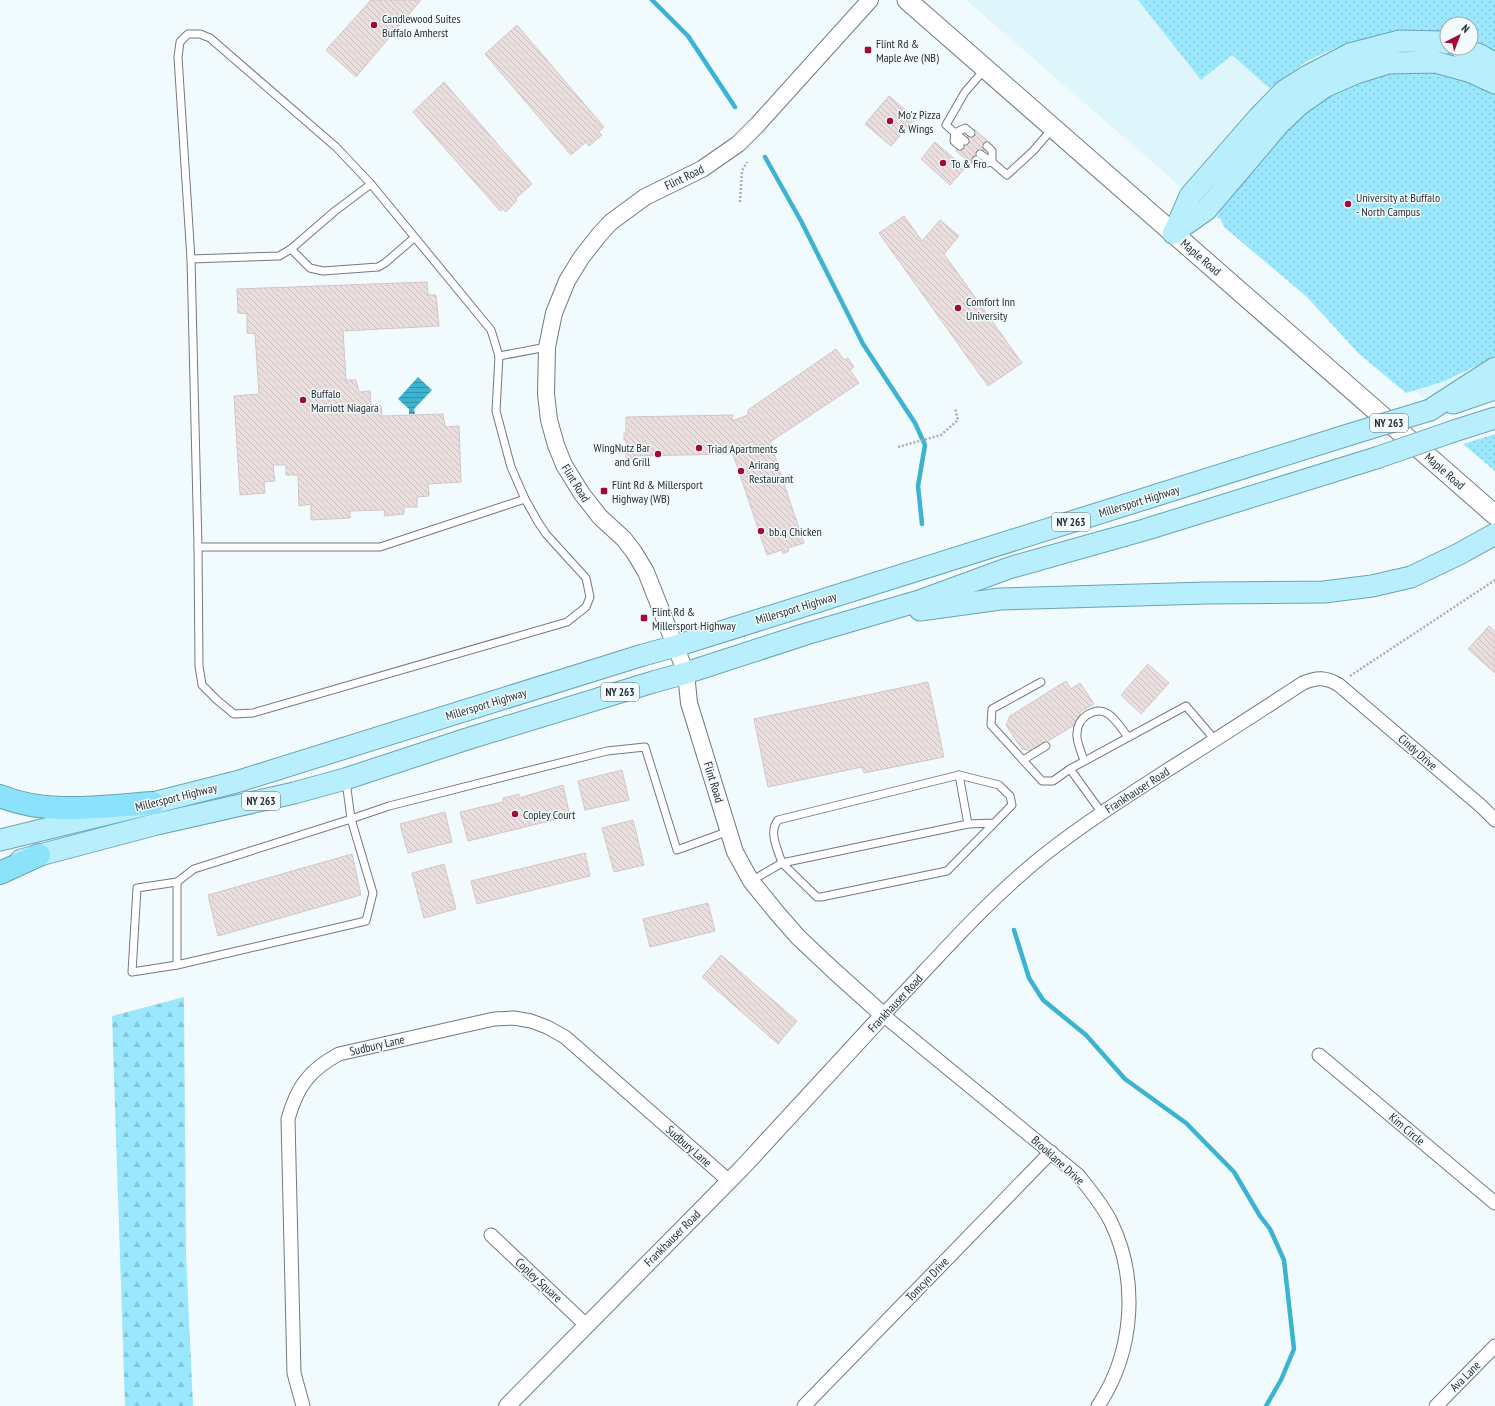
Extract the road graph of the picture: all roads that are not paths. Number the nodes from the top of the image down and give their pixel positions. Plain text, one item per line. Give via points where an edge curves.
1 (870, 0) edge
2 (907, 0) edge
3 (1439, 43) edge
4 (1479, 55) edge
5 (1495, 64) edge
6 (985, 69) junction
7 (1495, 83) edge
8 (1053, 128) junction
9 (955, 133) junction
10 (971, 133) dead end
11 (962, 143) dead end
12 (987, 146) dead end
13 (978, 157) dead end
14 (992, 162) junction
15 (371, 184) junction
16 (1173, 233) junction
17 (414, 238) junction
18 (291, 249) junction
19 (191, 259) junction
20 (547, 347) junction
21 (499, 356) junction
22 (1495, 368) edge
23 (1495, 389) edge
24 (1430, 410) junction
25 (1495, 418) edge
26 (525, 500) junction
27 (1495, 515) edge
28 (1495, 534) edge
29 (198, 548) junction
30 (872, 615) junction
31 (676, 646) junction
32 (686, 673) junction
33 (1041, 682) dead end
34 (1339, 685) joint
35 (1128, 737) junction
36 (1215, 740) junction
37 (1046, 746) dead end
38 (1023, 760) junction
39 (1084, 761) junction
40 (1070, 769) junction
41 (959, 775) junction
42 (345, 779) junction
43 (0, 796) edge
44 (154, 804) junction
45 (1102, 813) junction
46 (351, 819) junction
47 (1495, 820) edge
48 (994, 823) junction
49 (968, 824) junction
50 (730, 831) junction
51 (0, 840) edge
52 (39, 855) junction
53 (782, 863) junction
54 (0, 865) edge
55 (0, 873) edge
56 (751, 881) junction
57 (178, 882) junction
58 (177, 965) junction
59 (883, 1015) junction
60 (1319, 1055) dead end
61 (1051, 1152) junction
62 (729, 1181) junction
63 (1495, 1203) edge
64 (491, 1235) dead end
65 (586, 1325) junction
66 (1495, 1346) edge
67 (303, 1406) edge
68 (507, 1406) edge
69 (804, 1406) edge
70 (1098, 1406) edge
71 (1436, 1406) edge

1 - 20 street, Flint Road via 738,144 702,169 645,197 603,230 581,258 559,297
2 - 6 main road, Maple Road
3 - 16 main road via 1400,41 1350,54 1306,76 1284,91 1190,196
4 - 5 main road
6 - 8 main road, Maple Road
6 - 9 lane via 965,92 946,125
7 - 16 main road via 1471,72 1435,62 1388,63 1326,86 1299,105 1279,124 1206,210
8 - 14 lane via 1007,175
8 - 16 main road, Maple Road
9 - 10 lane via 965,128
9 - 11 lane via 954,141
12 - 14 lane via 992,151
13 - 14 lane via 981,164
15 - 17 lane
15 - 18 lane
15 - 19 lane via 336,147 210,38 200,34 188,34 180,42 178,57
16 - 27 main road, Maple Road
17 - 18 lane via 385,264 378,267 323,271 310,268
17 - 21 lane via 491,330
18 - 19 lane via 279,256
19 - 29 lane
20 - 21 lane
20 - 31 street, Flint Road via 546,394 549,420 564,465 595,511 634,552 646,572
21 - 26 lane via 496,411 511,467
22 - 24 main road
23 - 24 main road, Millersport Highway / NY 263
24 - 31 main road, Millersport Highway / NY 263, bridge
25 - 30 main road, Millersport Highway / NY 263, bridge via 1144,530 1009,568 919,601
26 - 29 lane via 380,547
26 - 29 lane via 546,534 586,578 590,597 586,607 576,616 567,622 253,713 234,714 202,685 199,666
28 - 30 main road via 1411,577 1351,589 1324,592 1000,599
30 - 32 main road, Millersport Highway / NY 263
31 - 32 street, Flint Road
31 - 44 main road, Millersport Highway / NY 263 via 236,782
32 - 42 main road, Millersport Highway / NY 263
32 - 50 street, Flint Road via 689,703
33 - 38 lane via 992,709 991,725
34 - 36 street, Frankhauser Road via 1320,678 1303,683
34 - 47 street, Cindy Drive
35 - 36 lane via 1186,706
35 - 39 lane
35 - 39 lane via 1112,716 1094,710 1079,724 1076,735
36 - 45 street, Frankhauser Road
37 - 38 lane
38 - 40 lane via 1042,781 1052,781
39 - 40 lane
40 - 45 lane
41 - 48 lane via 998,784 1010,796 1012,805
41 - 49 lane
41 - 53 lane via 778,820 773,834
42 - 46 lane
42 - 52 main road, Millersport Highway / NY 263
43 - 44 highway via 28,805 62,808
44 - 51 main road, Millersport Highway / NY 263
45 - 59 street, Frankhauser Road via 1044,855 1011,883
46 - 50 lane via 389,806 607,751 646,747 678,850
46 - 57 lane via 194,869
46 - 58 lane via 373,893 366,921
48 - 49 lane
48 - 53 lane via 947,871 821,897 817,897
49 - 53 lane
50 - 56 street, Flint Road via 735,852
52 - 54 main road, Millersport Highway / NY 263
52 - 55 highway
53 - 56 lane
56 - 59 street, Flint Road via 798,937
57 - 58 lane
57 - 58 lane via 137,888 132,972
59 - 61 street, Brooklane Drive
59 - 62 street, Frankhauser Road
60 - 63 street, Kim Circle
61 - 69 street, Tomcyn Drive
61 - 70 street, Brooklane Drive via 1078,1175 1098,1200 1111,1222 1127,1272 1128,1323 1124,1349 1116,1374
62 - 65 street, Frankhauser Road
62 - 67 street, Sudbury Lane via 565,1037 531,1021 514,1018 484,1020 339,1054 324,1063 300,1087 288,1119 294,1373
64 - 65 street, Copley Square
65 - 68 street, Frankhauser Road
66 - 71 street, Ava Lane

